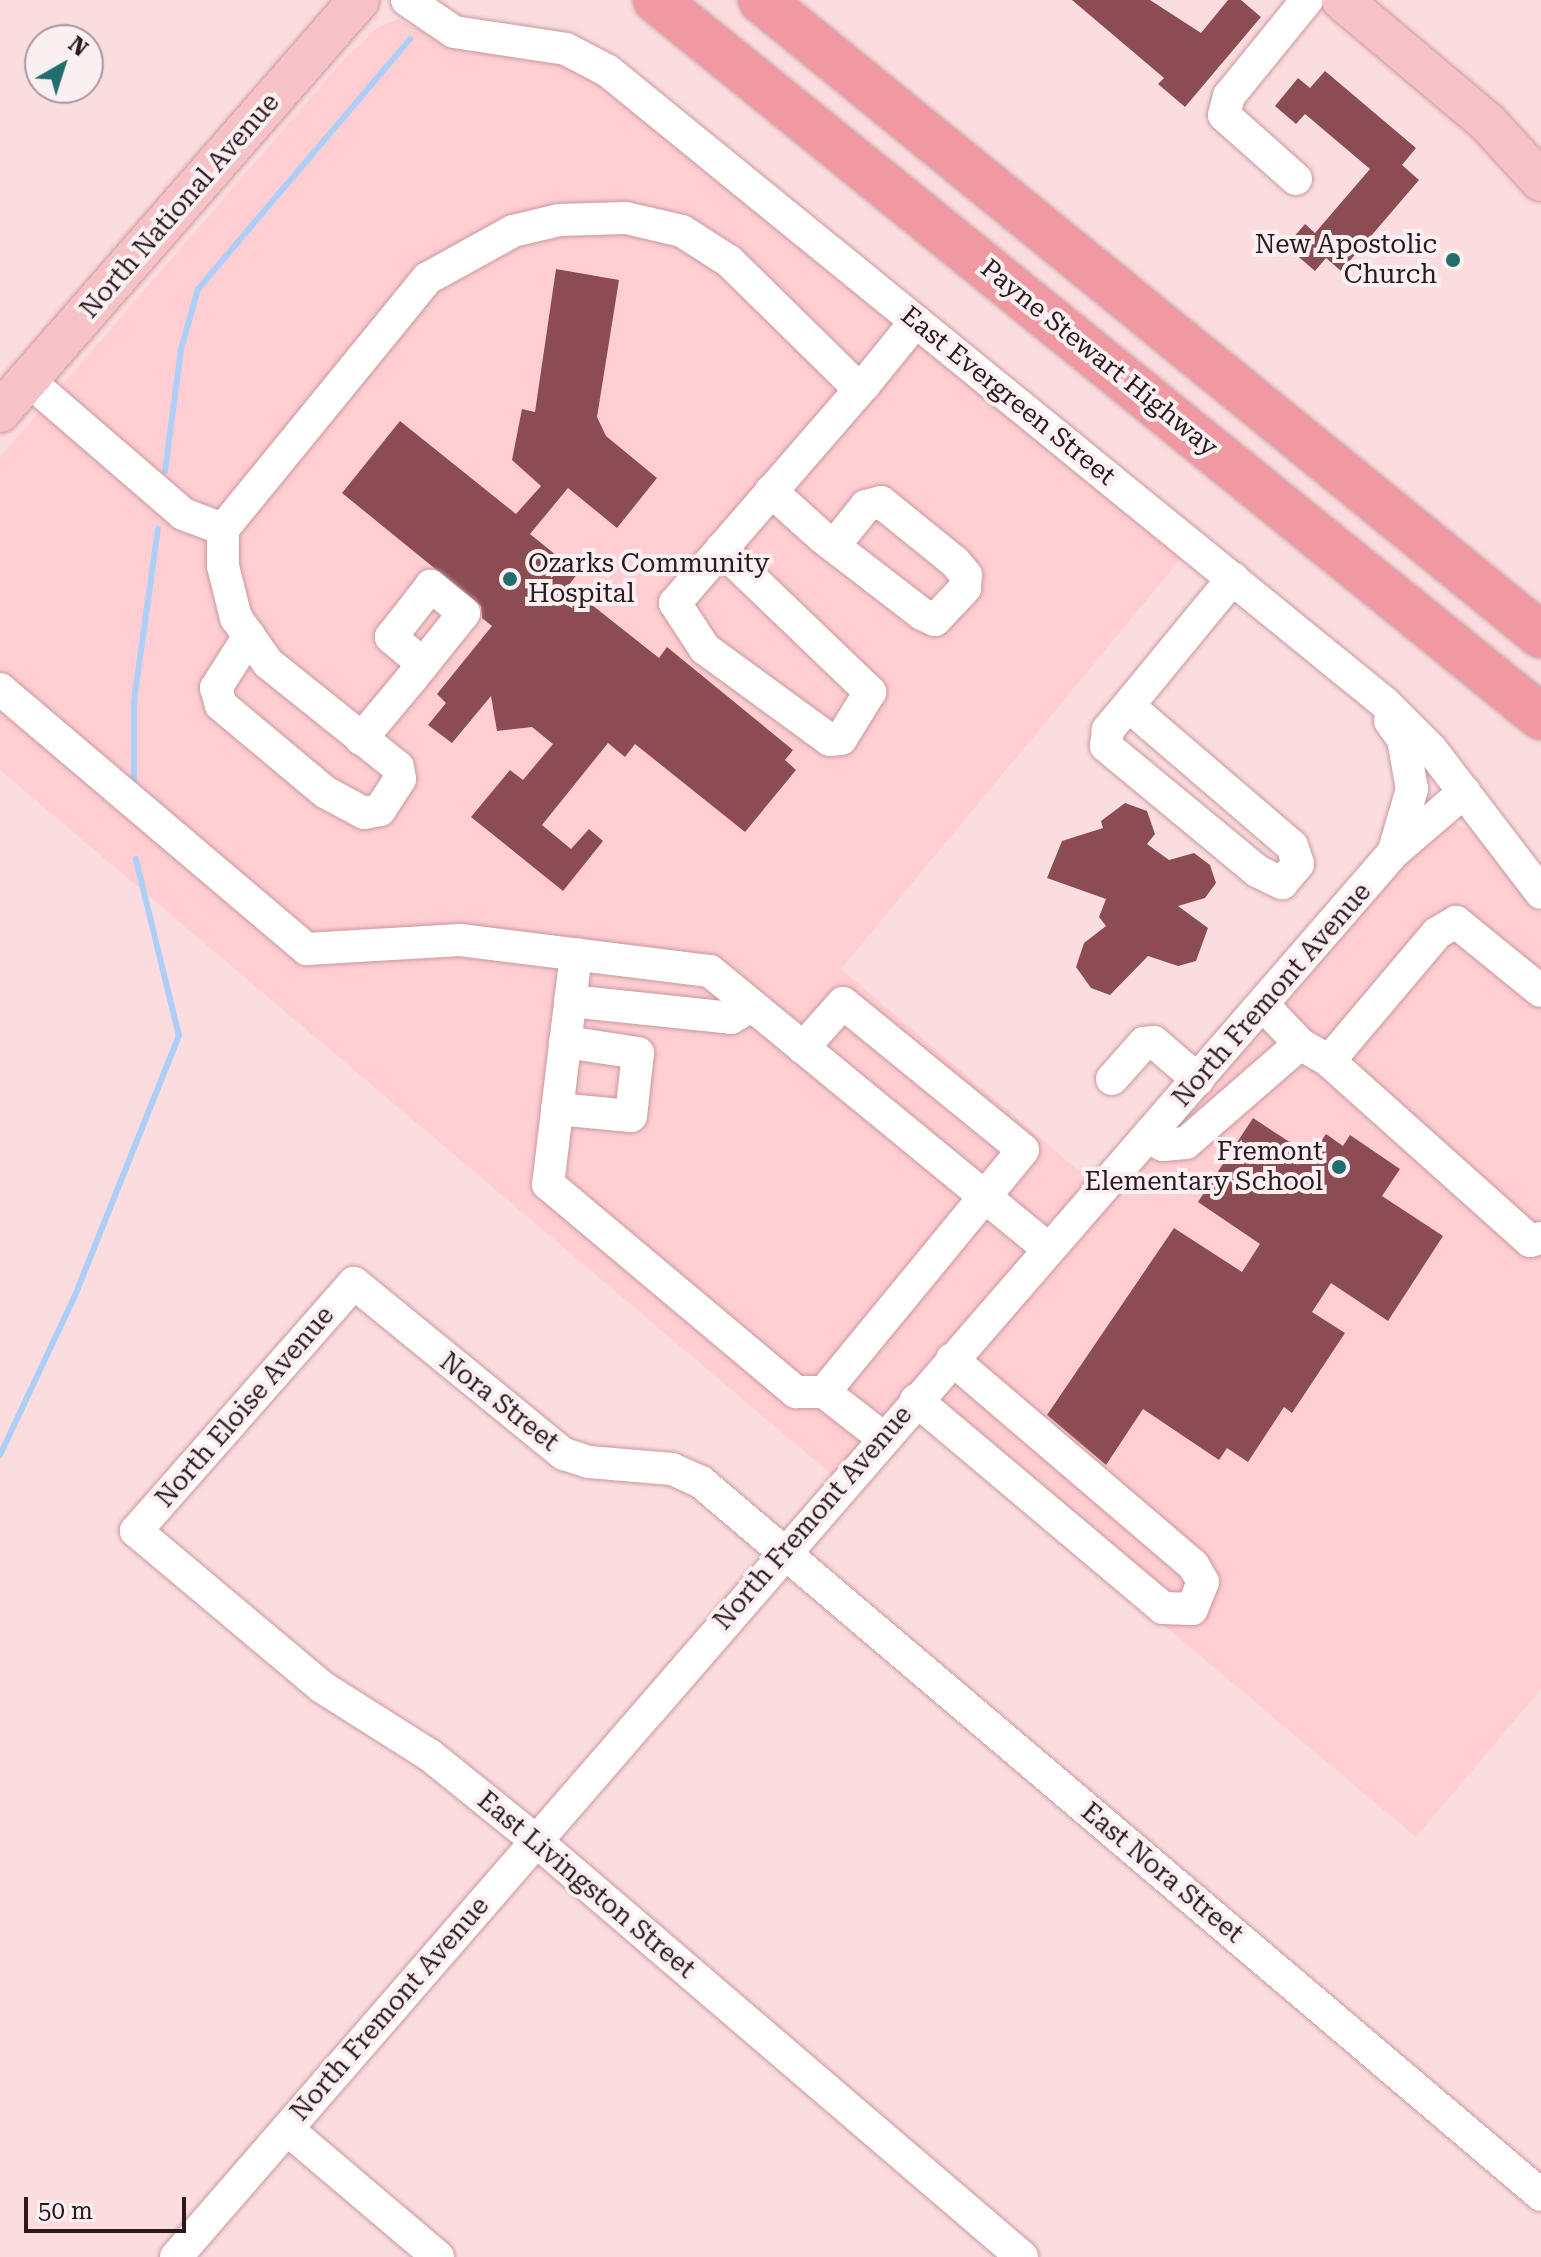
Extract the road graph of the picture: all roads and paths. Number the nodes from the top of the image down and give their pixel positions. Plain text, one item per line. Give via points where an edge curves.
1 (359, 0) edge
2 (407, 0) edge
3 (656, 0) edge
4 (761, 0) edge
5 (1307, 0) edge
6 (1342, 0) edge
7 (1296, 179) dead end
8 (1541, 181) edge
9 (916, 321) junction
10 (28, 380) junction
11 (864, 385) junction
12 (0, 412) edge
13 (771, 491) junction
14 (223, 529) junction
15 (834, 546) dead end
16 (721, 549) junction
17 (1233, 578) junction
18 (1541, 635) edge
19 (249, 636) junction
20 (423, 664) dead end
21 (1362, 683) junction
22 (0, 689) edge
23 (1132, 701) junction
24 (1541, 717) edge
25 (361, 739) junction
26 (1464, 792) junction
27 (1393, 853) junction
28 (1541, 893) edge
29 (576, 954) junction
30 (1541, 991) edge
31 (570, 1001) junction
32 (752, 1006) junction
33 (1264, 1006) junction
34 (565, 1042) junction
35 (1300, 1044) junction
36 (803, 1048) junction
37 (1329, 1061) junction
38 (1112, 1079) dead end
39 (1198, 1080) junction
40 (557, 1109) junction
41 (1148, 1137) junction
42 (984, 1196) junction
43 (1541, 1238) edge
44 (1049, 1249) junction
45 (354, 1283) joint
46 (952, 1359) junction
47 (824, 1392) junction
48 (916, 1400) junction
49 (883, 1438) junction
50 (136, 1531) joint
51 (783, 1551) junction
52 (535, 1840) junction
53 (287, 2129) junction
54 (1541, 2195) edge
55 (176, 2257) edge
56 (438, 2257) edge
57 (1022, 2257) edge

1 - 10 main road, North National Avenue
2 - 9 street, East Evergreen Street via 462,34 550,45 595,62
3 - 24 highway, Payne Stewart Highway
4 - 18 highway
5 - 7 street via 1229,96 1224,115
6 - 8 main road via 1487,122
9 - 11 street
9 - 17 street, East Evergreen Street
10 - 12 main road, North National Avenue
10 - 14 street via 183,514 203,526
11 - 13 street
11 - 14 street via 851,381 729,261 682,231 626,218 559,220 479,246 428,278
13 - 15 street
13 - 16 street
14 - 19 street via 223,566 236,618
16 - 16 street via 870,692 841,739 830,740 705,649 675,603
17 - 21 street, East Evergreen Street
17 - 23 street
19 - 25 street via 268,663
19 - 25 street via 216,688 221,705 325,792 364,813 380,810 400,779 398,767
20 - 25 street
21 - 26 street, East Evergreen Street via 1410,726
21 - 27 street via 1403,739 1410,765 1412,793
22 - 29 street via 307,949 460,940
23 - 23 street via 1137,716 1292,846 1298,864 1282,883 1257,871 1106,746 1103,738
26 - 27 street, North Fremont Avenue
26 - 28 street, East Evergreen Street
27 - 33 street, North Fremont Avenue
29 - 31 street
29 - 32 street via 710,971
30 - 37 street via 1456,922 1437,933
31 - 32 street via 731,1018
31 - 34 street
32 - 36 street
33 - 35 street
33 - 39 street, North Fremont Avenue
34 - 40 street
34 - 40 street via 638,1053 631,1116
35 - 37 street
35 - 41 street via 1186,1143 1163,1145
36 - 42 street
36 - 42 street via 843,1003 867,1022 1023,1150
37 - 43 street via 1530,1241
38 - 39 street via 1144,1043 1154,1042
39 - 41 street, North Fremont Avenue
40 - 47 street via 548,1184 796,1392
41 - 44 street, North Fremont Avenue
42 - 44 street
42 - 47 street
44 - 46 street, North Fremont Avenue
45 - 50 street, North Eloise Avenue
45 - 51 street, Nora Street via 564,1454 589,1462 672,1469 701,1482
46 - 48 street, North Fremont Avenue
46 - 48 street via 1193,1565 1203,1582 1192,1609 1163,1608
47 - 49 street
48 - 49 street, North Fremont Avenue
49 - 51 street, North Fremont Avenue
50 - 52 street, East Livingston Street via 322,1687 431,1756
51 - 52 street, North Fremont Avenue
51 - 54 street, East Nora Street
52 - 53 street, North Fremont Avenue
52 - 57 street, East Livingston Street
53 - 55 street, North Fremont Avenue
53 - 56 street

